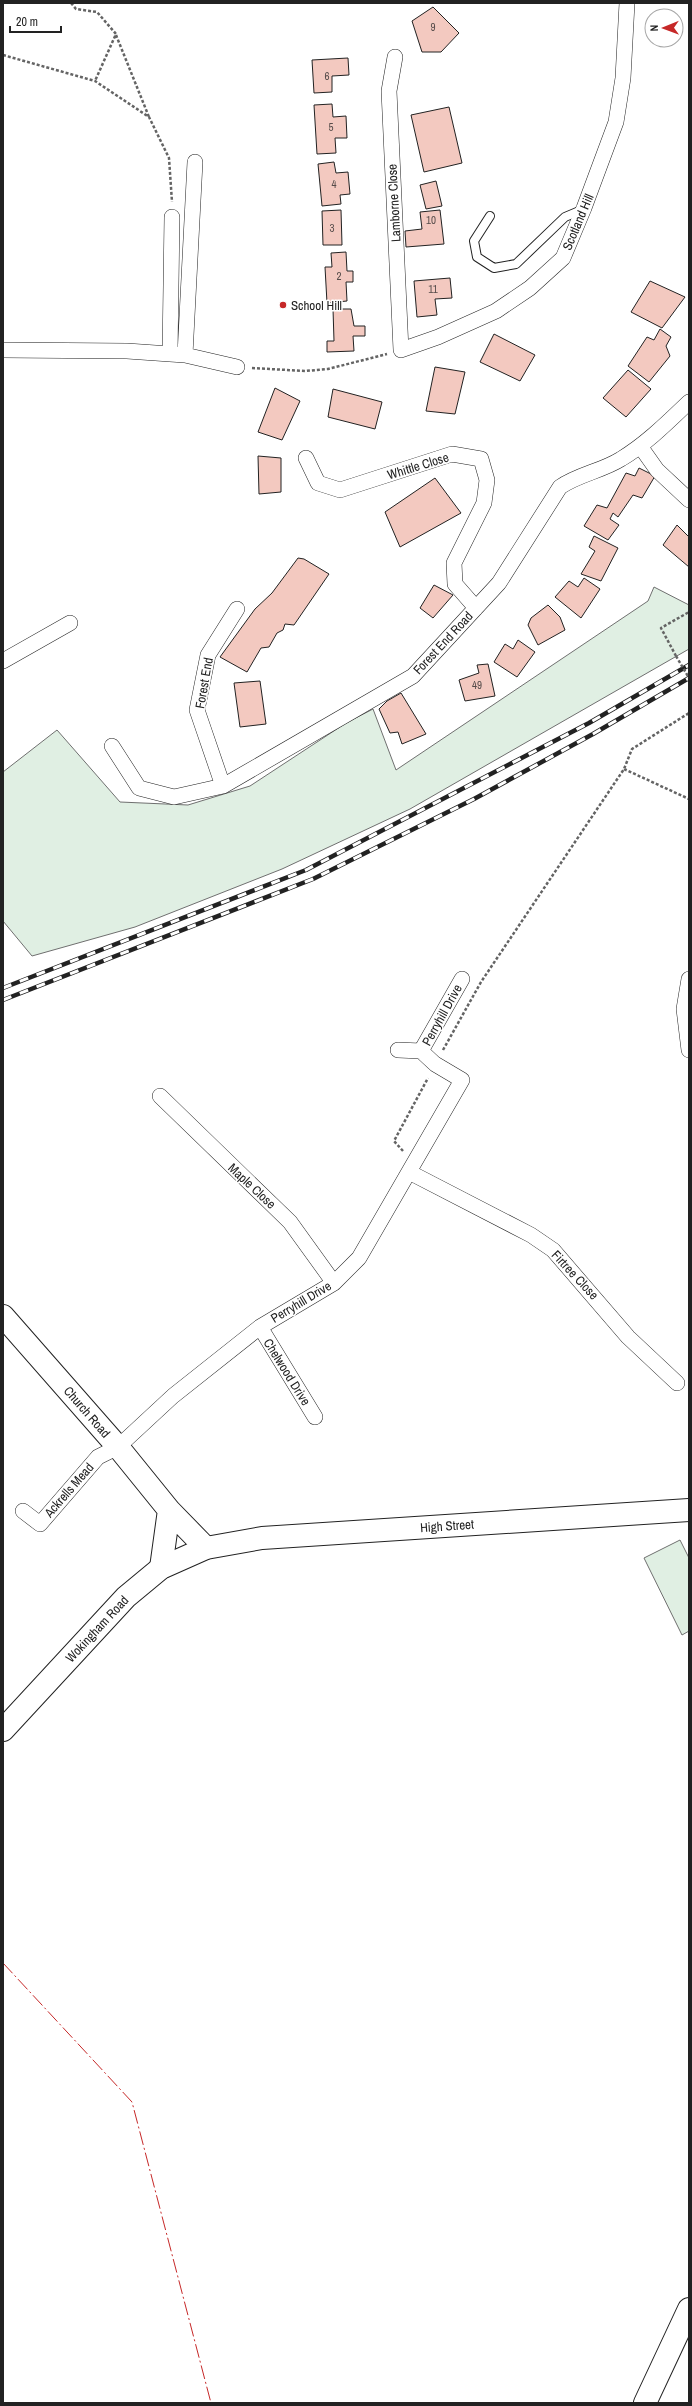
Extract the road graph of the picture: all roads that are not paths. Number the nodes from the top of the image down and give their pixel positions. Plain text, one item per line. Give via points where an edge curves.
1 (627, 3) edge
2 (396, 58) dead end
3 (195, 162) dead end
4 (584, 208) junction
5 (490, 216) dead end
6 (172, 217) road end
7 (3, 350) edge
8 (401, 350) joint
9 (170, 354) junction
10 (186, 355) junction
11 (237, 367) road end
12 (689, 402) edge
13 (640, 446) junction
14 (306, 458) dead end
15 (689, 500) edge
16 (476, 608) junction
17 (237, 609) dead end
18 (70, 623) dead end
19 (3, 661) edge
20 (112, 746) dead end
21 (222, 786) junction
22 (462, 979) dead end
23 (689, 979) edge
24 (398, 1050) dead end
25 (689, 1050) edge
26 (421, 1051) junction
27 (160, 1096) dead end
28 (409, 1172) junction
29 (334, 1283) junction
30 (3, 1316) edge
31 (260, 1327) junction
32 (677, 1383) dead end
33 (315, 1417) dead end
34 (118, 1447) junction
35 (169, 1510) junction
36 (689, 1510) edge
37 (23, 1511) dead end
38 (206, 1548) junction
39 (161, 1568) junction
40 (3, 1730) edge
41 (689, 2308) edge
42 (645, 2403) edge

1 - 4 street, Scotland Hill via 623,78 616,122
2 - 8 street, Lamborne Close via 389,90
3 - 10 street
4 - 5 lane via 565,217 516,264 494,268 477,257 474,241
4 - 8 street, Scotland Hill via 563,258 530,288 496,311 438,337
6 - 9 street
7 - 9 street
9 - 10 street
10 - 11 street
12 - 13 street, Forest End Road
13 - 15 street via 657,470
13 - 16 street, Forest End Road via 620,460 573,478 560,487 499,583
14 - 16 street, Whittle Close via 318,483 340,490 452,454 481,459 487,480 484,503 454,563 455,584
16 - 21 street, Forest End Road via 413,676
17 - 21 street, Forest End via 208,655 197,710
18 - 19 street
20 - 21 street, Forest End Road via 139,788 174,797
22 - 26 street, Perryhill Drive
23 - 25 street via 684,1009
24 - 26 street, Perryhill Drive
26 - 28 street, Perryhill Drive via 462,1080
27 - 29 street, Maple Close via 290,1222
28 - 29 street, Perryhill Drive via 359,1258
28 - 32 street, Firtree Close via 531,1235 553,1250 628,1337
29 - 31 street, Perryhill Drive
30 - 34 main road, Church Road
31 - 33 street, Chelwood Drive
31 - 34 street, Perryhill Drive via 173,1396
34 - 35 main road, Church Road
34 - 37 street, Ackrells Mead via 98,1457 40,1524
35 - 38 main road, Church Road
35 - 39 main road
36 - 38 main road, High Street via 262,1538
38 - 39 main road, Wokingham Road
39 - 40 main road, Wokingham Road via 126,1597
41 - 42 main road

